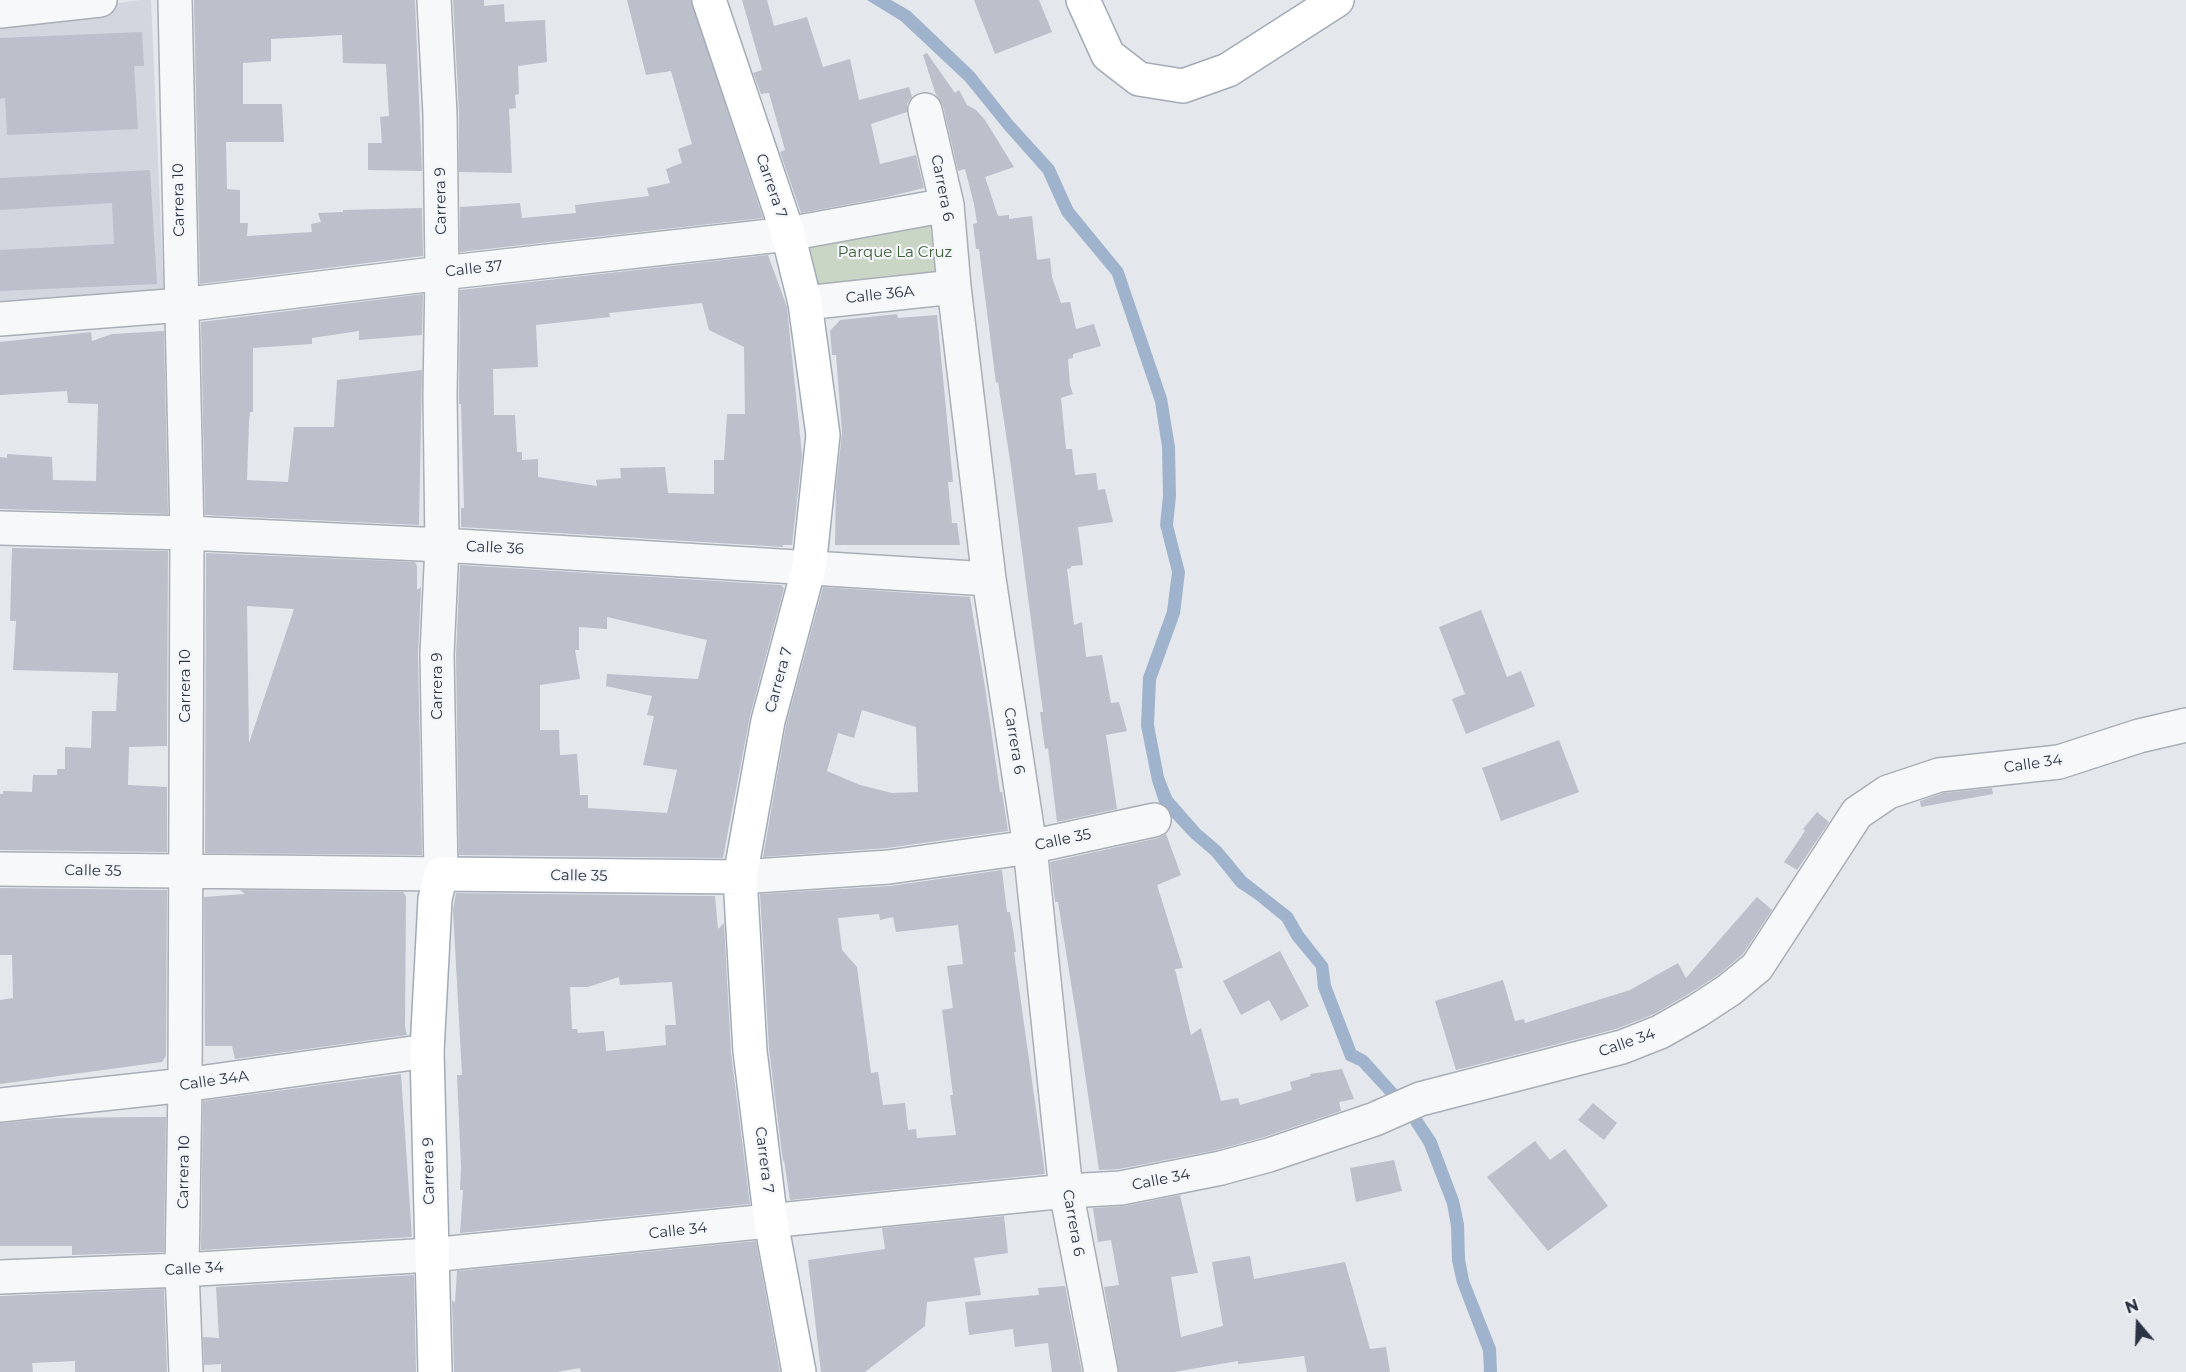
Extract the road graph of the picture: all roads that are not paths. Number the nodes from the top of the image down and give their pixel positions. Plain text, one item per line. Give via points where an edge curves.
1 (100, 0) edge
2 (175, 0) edge
3 (434, 0) edge
4 (708, 0) edge
5 (1083, 0) edge
6 (1337, 0) edge
7 (0, 11) edge
8 (925, 110) dead end
9 (947, 204) junction
10 (788, 234) junction
11 (442, 273) junction
12 (954, 287) junction
13 (805, 303) junction
14 (182, 305) junction
15 (0, 319) edge
16 (0, 528) edge
17 (187, 533) junction
18 (442, 545) junction
19 (809, 567) junction
20 (989, 579) junction
21 (2186, 725) edge
22 (1154, 820) dead end
23 (1030, 847) junction
24 (0, 869) edge
25 (185, 872) junction
26 (441, 874) junction
27 (740, 878) junction
28 (427, 1051) junction
29 (185, 1085) junction
30 (0, 1105) edge
31 (1066, 1191) junction
32 (771, 1222) junction
33 (431, 1255) junction
34 (182, 1270) junction
35 (0, 1278) edge
36 (186, 1372) edge
37 (435, 1372) edge
38 (799, 1372) edge
39 (1101, 1372) edge

1 - 7 street
2 - 14 street, Carrera 10
3 - 11 street, Carrera 9
4 - 10 main road, Carrera 7
5 - 6 main road via 1108,55 1139,79 1183,86 1227,70
8 - 9 street, Carrera 6
9 - 10 street, Calle 37
9 - 12 street, Carrera 6
10 - 11 street, Calle 37
10 - 13 main road, Carrera 7
11 - 14 street, Calle 37
11 - 18 street, Carrera 9
12 - 13 street, Calle 36A
12 - 20 street, Carrera 6
13 - 19 main road, Carrera 7 via 823,435
14 - 15 street, Calle 37
14 - 17 street, Carrera 10
16 - 17 street, Calle 36
17 - 18 street, Calle 36
17 - 25 street, Carrera 10
18 - 19 street, Calle 36
18 - 26 street, Carrera 9 via 437,655
19 - 20 street, Calle 36
19 - 27 main road, Carrera 7 via 768,721
20 - 23 street, Carrera 6
21 - 31 street, Calle 34 via 2059,762 1939,775 1888,792 1857,813 1757,967 1729,990 1660,1032 1622,1047 1420,1099 1375,1119 1221,1168 1122,1188
22 - 23 street, Calle 35
23 - 27 street, Calle 35 via 889,867
23 - 31 street, Carrera 6
24 - 25 street, Calle 35
25 - 26 street, Calle 35
25 - 29 street, Carrera 10
26 - 27 main road, Calle 35
26 - 28 main road, Carrera 9 via 435,899
27 - 32 main road, Carrera 7 via 750,1051
28 - 29 street, Calle 34A
28 - 33 main road, Carrera 9
29 - 30 street, Calle 34A
29 - 34 street, Carrera 10
31 - 32 street, Calle 34
31 - 39 street, Carrera 6
32 - 33 street, Calle 34
32 - 38 main road, Carrera 7
33 - 34 street, Calle 34
33 - 37 main road, Carrera 9
34 - 35 street, Calle 34
34 - 36 street, Carrera 10

